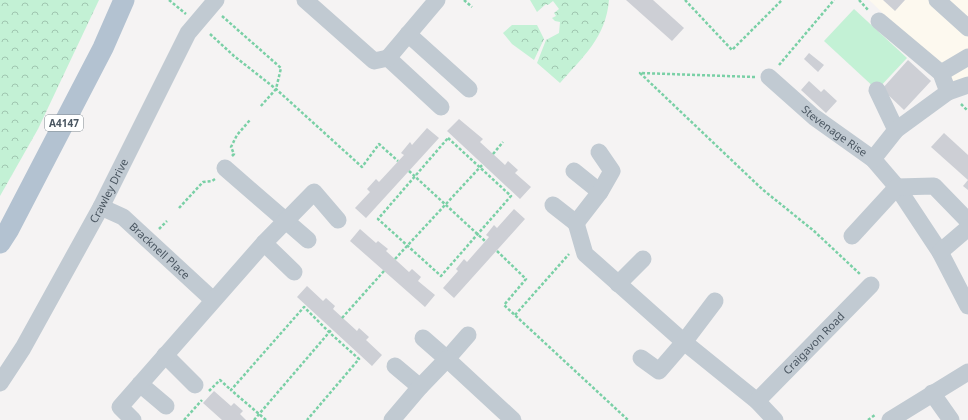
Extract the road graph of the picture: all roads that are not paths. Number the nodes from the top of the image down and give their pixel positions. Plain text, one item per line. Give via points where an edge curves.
1 (124, 0) edge
2 (305, 0) edge
3 (437, 0) edge
4 (937, 0) edge
5 (214, 3) edge
6 (879, 20) dead end
7 (968, 28) edge
8 (408, 34) junction
9 (968, 57) edge
10 (388, 58) junction
11 (941, 73) junction
12 (769, 77) road end
13 (968, 85) edge
14 (469, 89) dead end
15 (877, 90) dead end
16 (948, 92) junction
17 (441, 107) dead end
18 (896, 130) junction
19 (599, 152) dead end
20 (872, 159) junction
21 (225, 168) dead end
22 (574, 171) dead end
23 (897, 187) junction
24 (600, 192) junction
25 (553, 205) dead end
26 (102, 207) junction
27 (338, 220) dead end
28 (286, 221) junction
29 (968, 221) edge
30 (576, 223) junction
31 (968, 228) edge
32 (852, 236) dead end
33 (308, 240) dead end
34 (0, 243) edge
35 (264, 243) junction
36 (940, 252) junction
37 (643, 259) dead end
38 (294, 272) dead end
39 (618, 284) junction
40 (871, 285) road end
41 (213, 300) junction
42 (715, 301) dead end
43 (968, 306) edge
44 (468, 335) dead end
45 (423, 338) dead end
46 (684, 342) junction
47 (165, 355) junction
48 (641, 358) dead end
49 (447, 359) junction
50 (395, 366) dead end
51 (968, 372) edge
52 (0, 383) edge
53 (140, 384) junction
54 (195, 385) dead end
55 (420, 387) junction
56 (932, 393) junction
57 (757, 401) junction
58 (166, 406) dead end
59 (133, 420) edge
60 (392, 420) edge
61 (513, 420) edge
62 (775, 420) edge
63 (890, 420) edge
64 (952, 420) edge

1 - 34 main road, A4147 via 103,48
2 - 10 street via 374,61
3 - 8 street
4 - 7 street
5 - 26 street, Crawley Drive via 188,33
6 - 11 street
8 - 10 street
8 - 14 street
9 - 11 street
10 - 17 street
11 - 16 street
12 - 20 street, Stevenage Rise via 814,117
13 - 16 street
15 - 18 street
16 - 18 street
18 - 20 street
19 - 24 street via 612,171
20 - 23 street, Stevenage Rise
21 - 28 street
22 - 24 street
23 - 29 street via 934,186
23 - 32 street
23 - 36 street, Stevenage Rise
24 - 30 street
25 - 30 street
26 - 41 street, Bracknell Place via 124,217
26 - 52 street, Crawley Drive via 23,348
27 - 28 street via 314,192
28 - 33 street
28 - 35 street
30 - 39 street via 585,254
31 - 36 street
35 - 38 street
35 - 41 street
36 - 43 street, Stevenage Rise
37 - 39 street
39 - 46 street
40 - 57 street, Craigavon Road
41 - 47 street
42 - 46 street
44 - 49 street
45 - 49 street
46 - 48 street via 659,371
46 - 57 street
47 - 53 street
47 - 54 street
49 - 55 street
49 - 61 street
50 - 55 street
51 - 56 street
53 - 58 street
53 - 59 street via 120,407
55 - 60 street
56 - 63 street
56 - 64 street
57 - 62 street

